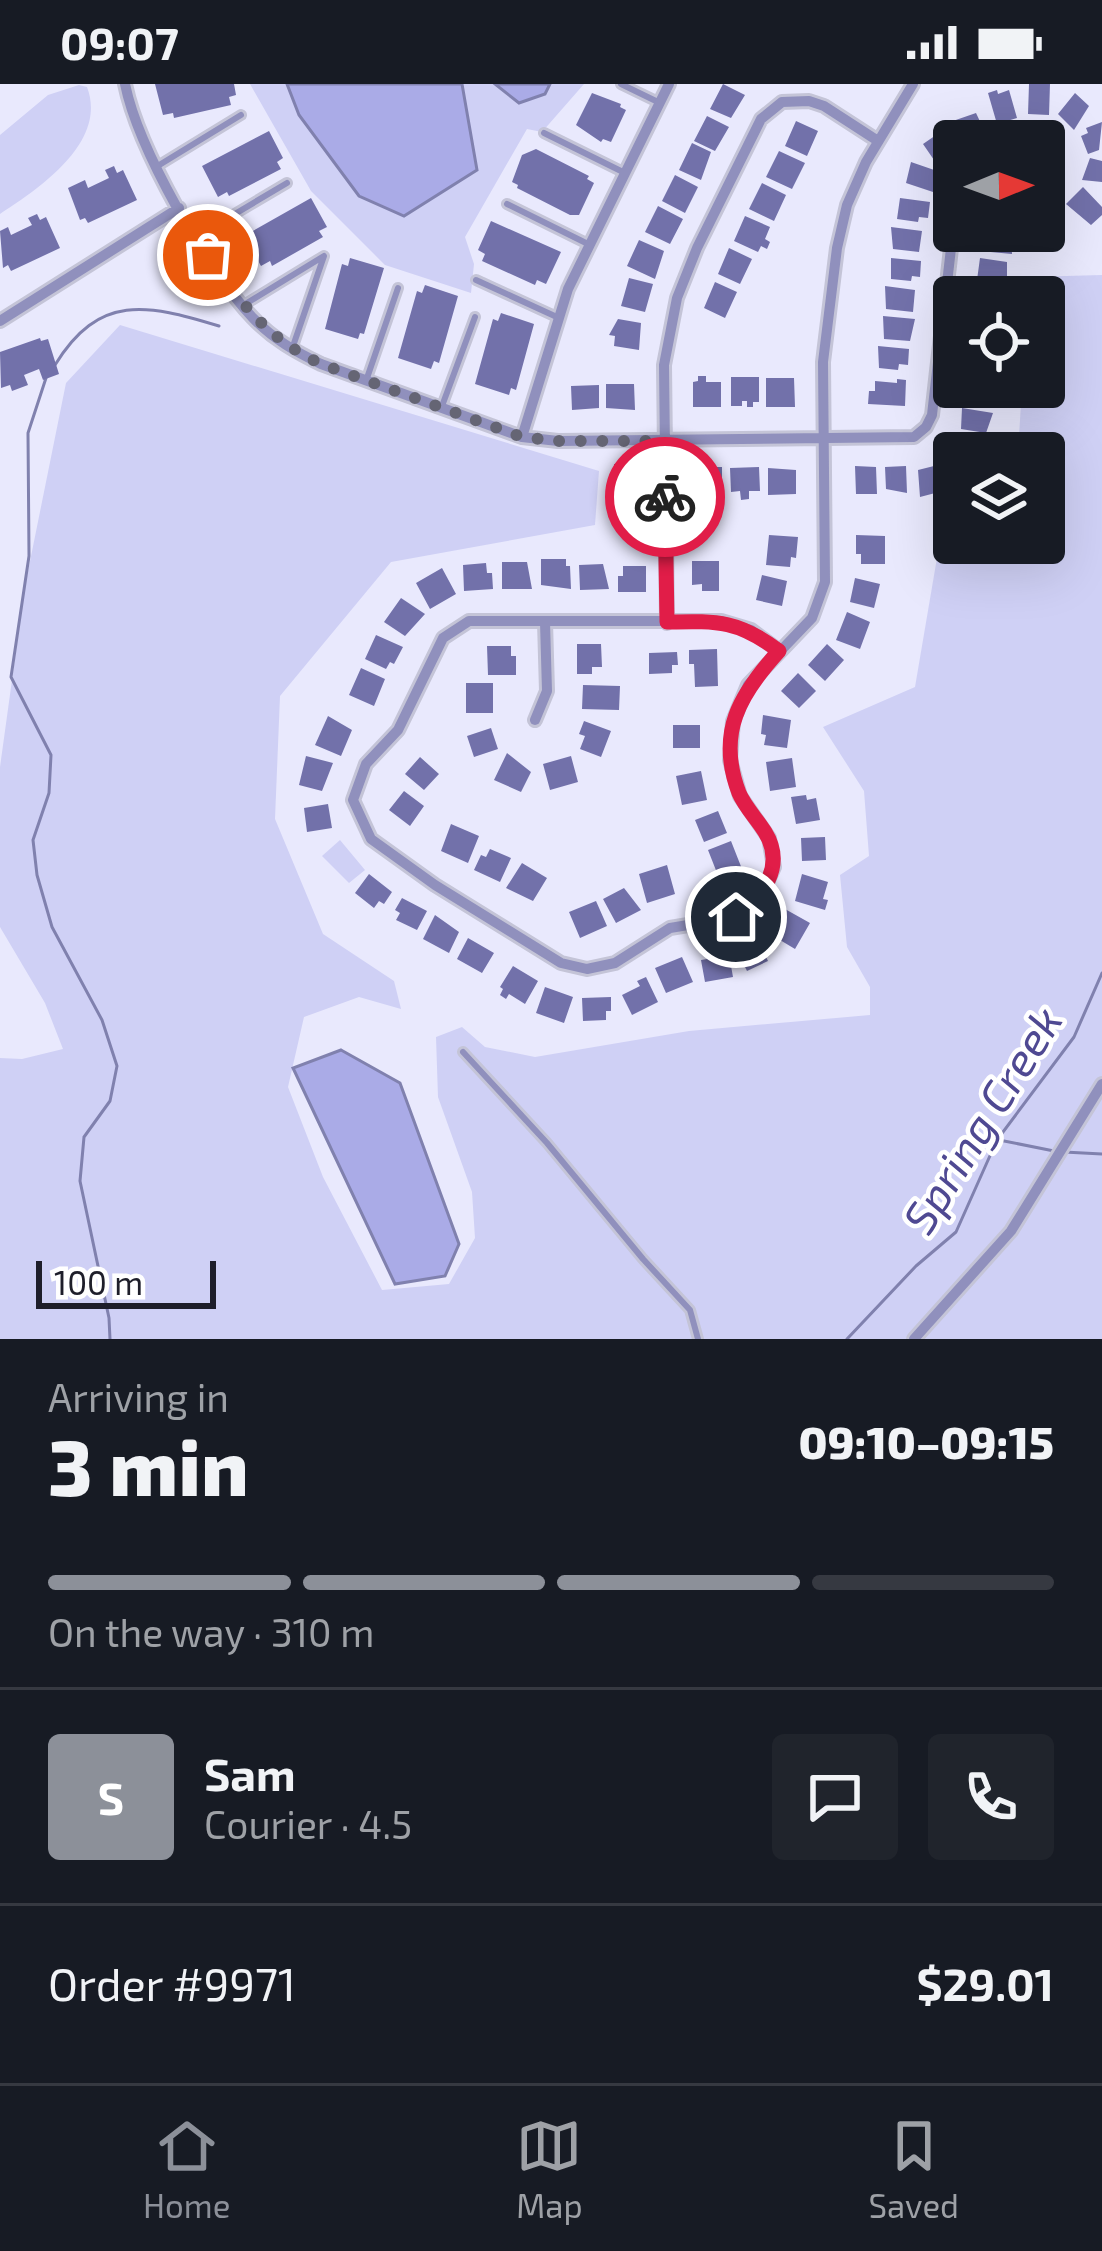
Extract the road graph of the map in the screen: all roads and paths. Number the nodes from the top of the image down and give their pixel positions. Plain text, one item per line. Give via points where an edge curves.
1 (125, 84) edge
2 (621, 84) edge
3 (669, 84) edge
4 (913, 84) edge
5 (660, 103) junction
6 (241, 115) dead end
7 (544, 133) dead end
8 (878, 141) junction
9 (156, 167) junction
10 (625, 172) junction
11 (286, 183) dead end
12 (507, 204) dead end
13 (179, 208) junction
14 (196, 237) junction
15 (589, 244) junction
16 (951, 252) edge
17 (476, 280) dead end
18 (398, 289) dead end
19 (242, 306) junction
20 (475, 316) dead end
21 (559, 318) junction
22 (0, 321) edge
23 (292, 350) junction
24 (367, 378) junction
25 (442, 406) junction
26 (522, 437) junction
27 (824, 439) junction
28 (664, 441) junction
29 (545, 622) junction
30 (667, 622) junction
31 (779, 651) junction
32 (536, 720) dead end
33 (463, 1052) dead end
34 (1102, 1084) edge
35 (698, 1339) edge
36 (914, 1339) edge

1 - 9 street
2 - 5 lane
3 - 5 street
4 - 8 street
5 - 10 street
6 - 9 lane
7 - 10 lane
8 - 27 street via 837,248 823,362
8 - 28 street via 809,101 782,102 761,118 677,298 664,365
9 - 13 street
10 - 15 street
11 - 14 lane
12 - 15 lane
13 - 14 street
13 - 22 street
14 - 19 street
15 - 21 street
16 - 27 street via 926,427 905,439
17 - 21 lane
18 - 24 lane
19 - 23 street
19 - 23 lane via 324,256
20 - 25 lane
21 - 26 street
23 - 24 street
24 - 25 street
25 - 26 street
26 - 28 street
27 - 28 street
27 - 31 street via 825,582 812,618
28 - 30 street
29 - 30 street
29 - 31 street via 469,621 443,638 398,730 366,764 353,800 371,839 418,873 560,963 587,968 615,963 670,928 736,917 760,898 774,868 769,838 740,796 730,760 733,721 748,685
29 - 32 street via 547,691
30 - 31 street via 721,621
33 - 35 lane via 691,1310
34 - 36 street via 1011,1232

